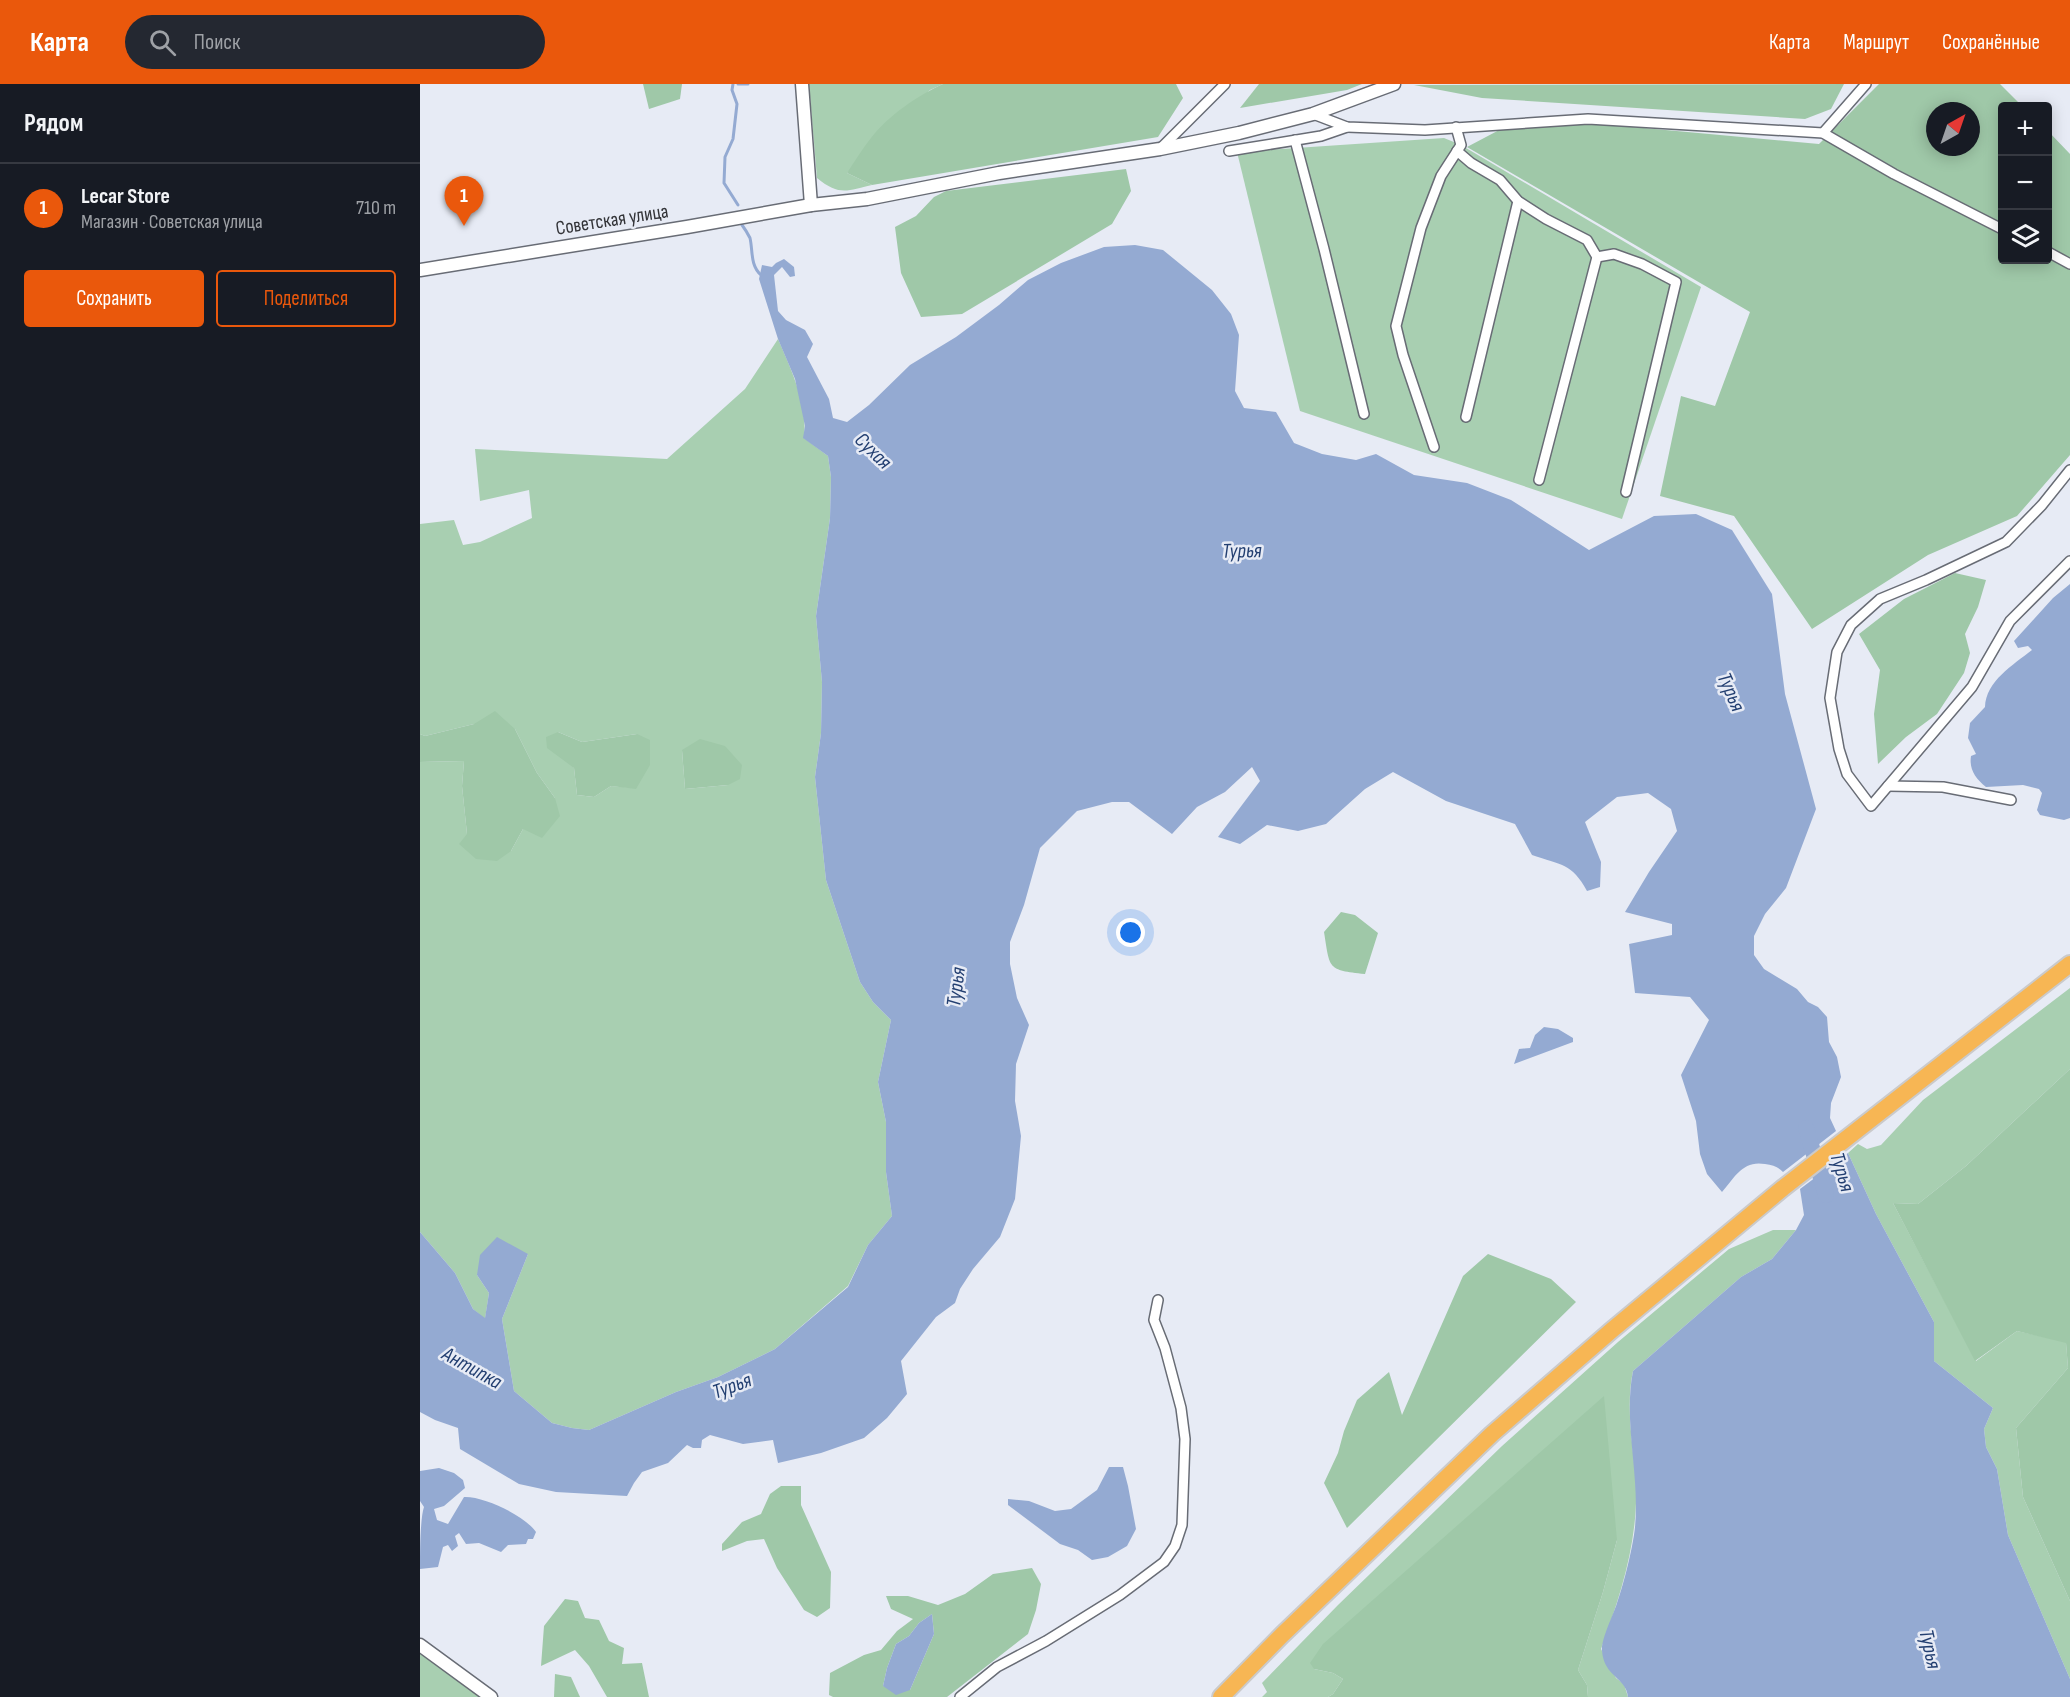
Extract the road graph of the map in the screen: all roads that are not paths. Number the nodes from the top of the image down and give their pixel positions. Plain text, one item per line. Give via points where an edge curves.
1 (802, 84) edge
2 (1225, 84) edge
3 (1394, 84) edge
4 (1866, 84) edge
5 (1313, 114) junction
6 (1347, 127) junction
7 (1456, 127) junction
8 (1822, 133) junction
9 (1295, 140) junction
10 (1160, 148) junction
11 (1229, 151) dead end
12 (1457, 151) junction
13 (1518, 201) junction
14 (811, 204) junction
15 (1998, 227) edge
16 (2052, 254) edge
17 (1596, 257) junction
18 (2070, 264) edge
19 (420, 270) edge
20 (1364, 414) dead end
21 (1466, 417) dead end
22 (1434, 447) dead end
23 (2070, 470) edge
24 (1539, 480) dead end
25 (1626, 492) dead end
26 (2070, 561) edge
27 (1888, 786) junction
28 (2011, 800) dead end
29 (2070, 964) edge
30 (1158, 1300) dead end
31 (420, 1646) edge
32 (491, 1697) edge
33 (960, 1697) edge
34 (1221, 1697) edge

1 - 14 main road
2 - 10 street
3 - 5 main road, Советская улица
4 - 8 street
5 - 6 street
5 - 10 main road, Советская улица
6 - 7 street
6 - 9 street
7 - 8 street via 1588,119
7 - 12 street via 1461,146
8 - 15 street
9 - 11 street
9 - 20 street
10 - 14 main road, Советская улица via 867,199
12 - 13 street via 1500,180
12 - 22 street via 1441,176 1422,228 1396,326
13 - 17 street via 1587,240
13 - 21 street
14 - 19 main road, Советская улица
16 - 18 street
17 - 24 street
17 - 25 street via 1614,254 1676,282
23 - 27 street via 2006,542 1880,599 1851,625 1838,652 1830,698 1839,749 1847,774 1871,806
26 - 27 street via 2010,621 1972,687
27 - 28 street via 1942,787
29 - 34 highway via 1783,1188 1612,1330 1492,1434
30 - 33 street via 1154,1320 1168,1358 1185,1439 1182,1525 1174,1546 1164,1562 1120,1595 997,1667
31 - 32 main road

